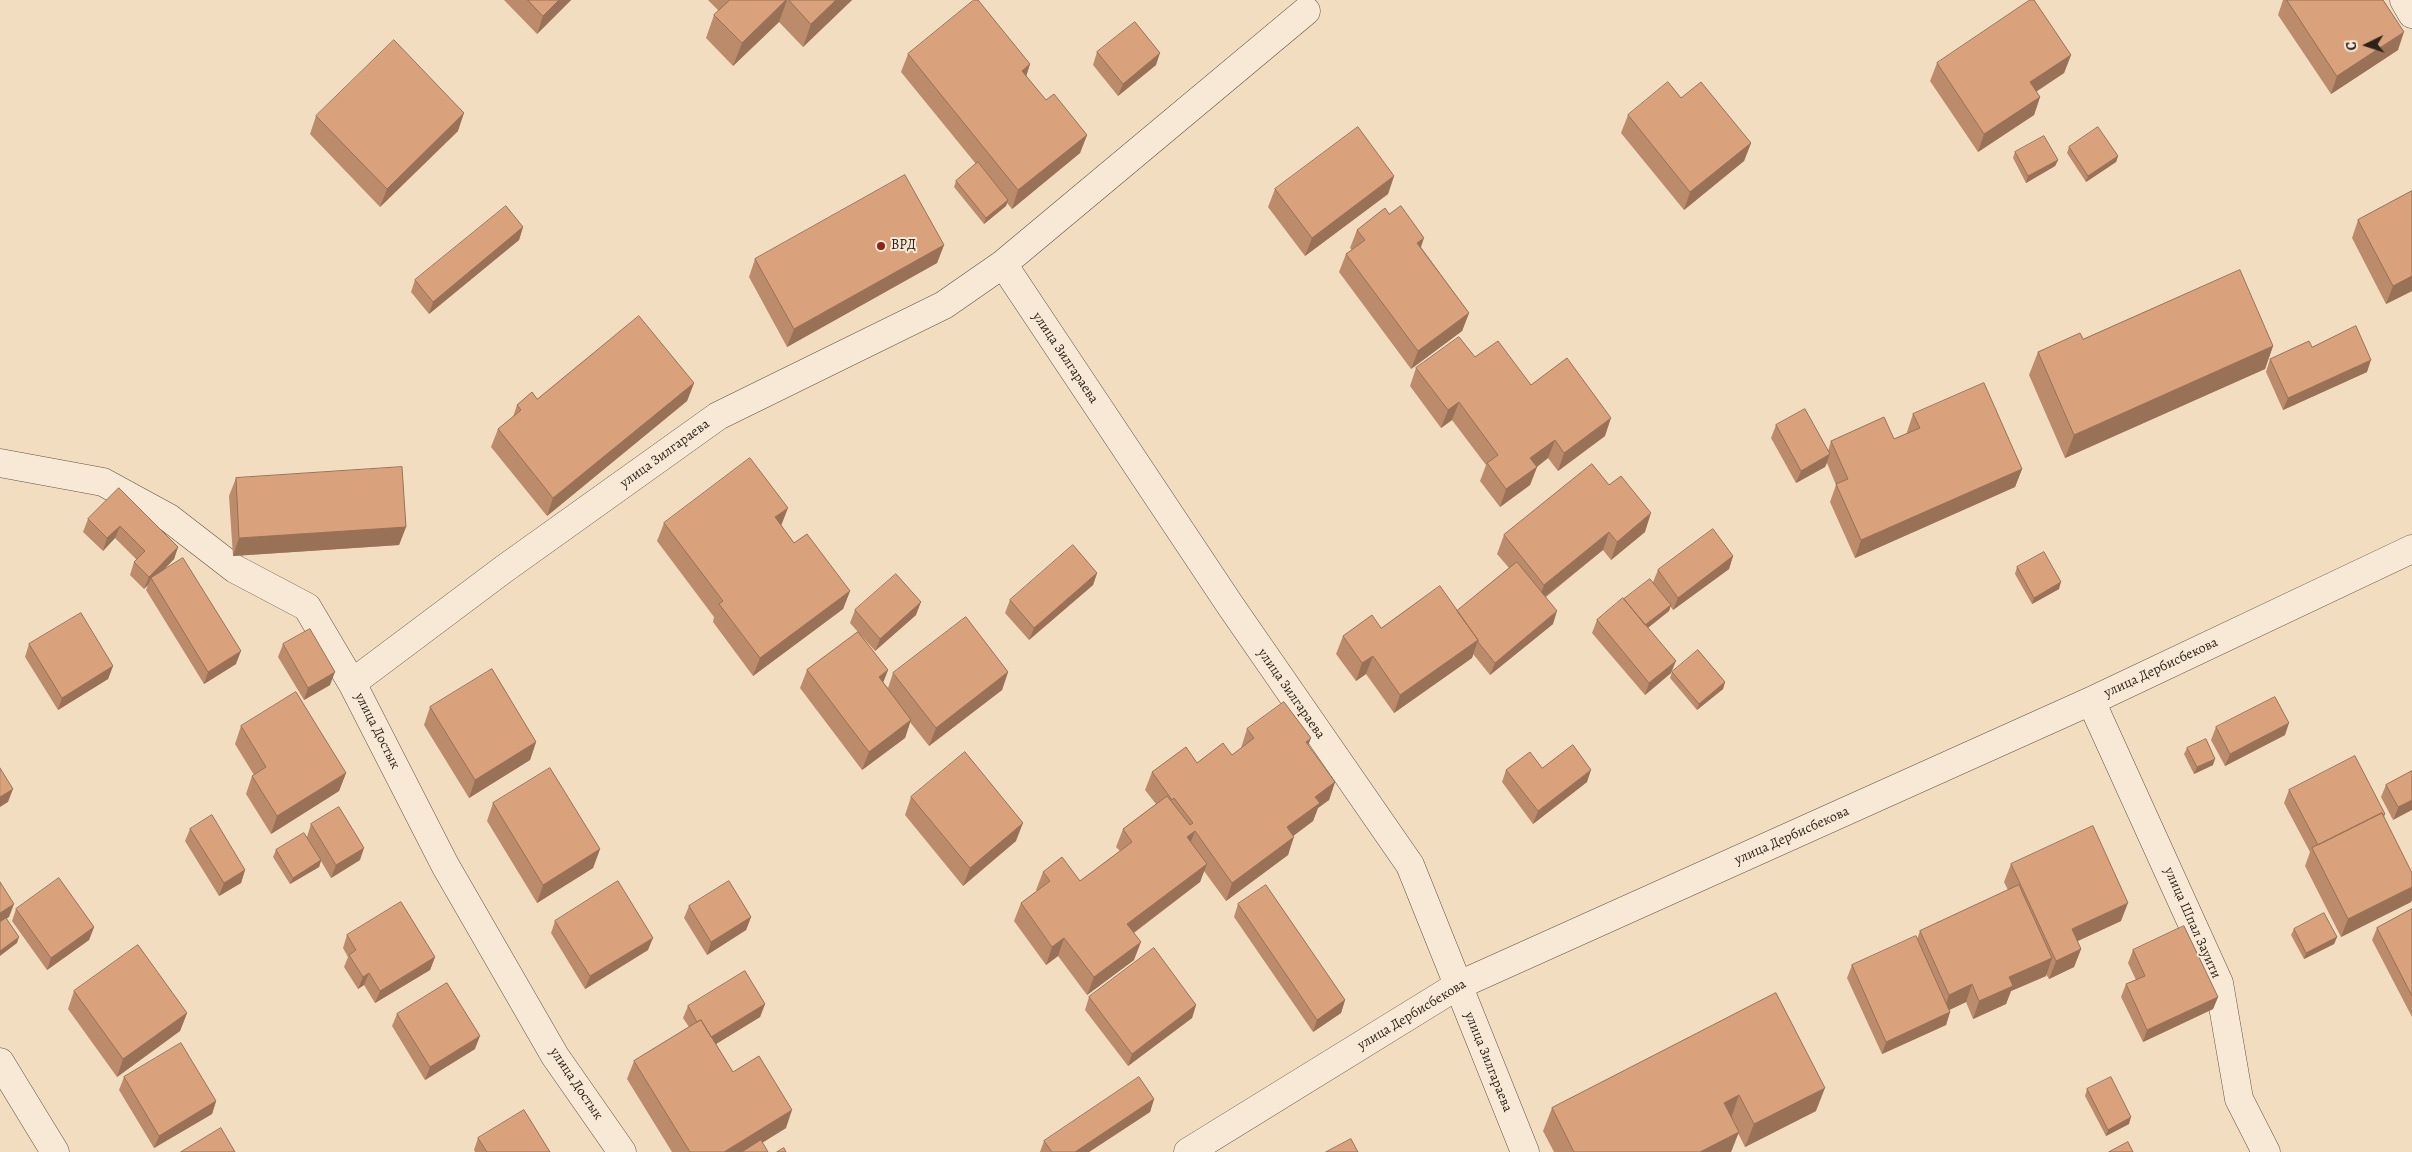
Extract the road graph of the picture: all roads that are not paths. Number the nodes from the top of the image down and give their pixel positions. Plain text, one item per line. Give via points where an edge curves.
1 (2404, 0) edge
2 (1306, 10) dead end
3 (2412, 14) edge
4 (1003, 264) junction
5 (0, 463) edge
6 (2412, 549) edge
7 (352, 683) junction
8 (2092, 701) junction
9 (1457, 986) junction
10 (0, 1062) edge
11 (55, 1152) edge
12 (622, 1152) edge
13 (1188, 1152) edge
14 (1525, 1152) edge
15 (2266, 1152) edge

1 - 3 street
2 - 4 street, улица Зилгараева
4 - 7 street, улица Зилгараева via 944,305 718,416
4 - 9 street, улица Зилгараева via 1230,605 1410,865
5 - 7 street, улица Достык via 103,482 169,518 235,569 307,607
6 - 8 street, улица Дербисбекова
7 - 12 street, улица Достык via 445,865 555,1056
8 - 9 street, улица Дербисбекова
8 - 15 street, улица Шпал Зауити via 2219,982 2239,1100
9 - 13 street, улица Дербисбекова
9 - 14 street, улица Зилгараева
10 - 11 street

